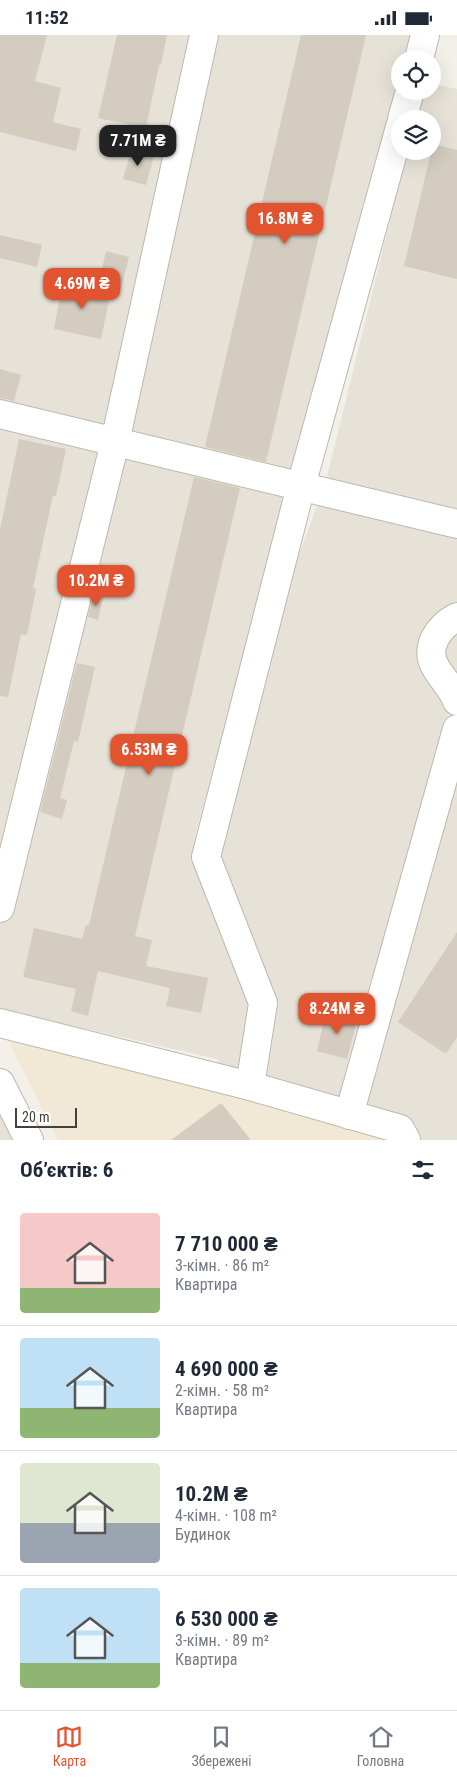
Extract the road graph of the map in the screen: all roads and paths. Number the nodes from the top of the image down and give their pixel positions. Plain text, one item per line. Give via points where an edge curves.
1 (204, 35) edge
2 (425, 35) edge
3 (421, 50) edge
4 (391, 160) edge
5 (0, 414) edge
6 (115, 442) junction
7 (301, 486) junction
8 (457, 523) edge
9 (457, 617) edge
10 (457, 701) edge
11 (457, 729) edge
12 (0, 908) edge
13 (0, 1023) edge
14 (0, 1083) edge
15 (250, 1086) junction
16 (350, 1115) junction
17 (29, 1140) edge
18 (406, 1140) edge

1 - 6 lane
2 - 3 lane
4 - 7 lane
5 - 6 lane
6 - 7 lane
6 - 12 lane
7 - 8 lane
7 - 15 lane via 206,857 263,1003
9 - 10 lane via 443,626 434,638 431,652 435,666
11 - 16 lane
13 - 15 lane
14 - 17 lane
15 - 16 lane
16 - 18 lane via 400,1129

